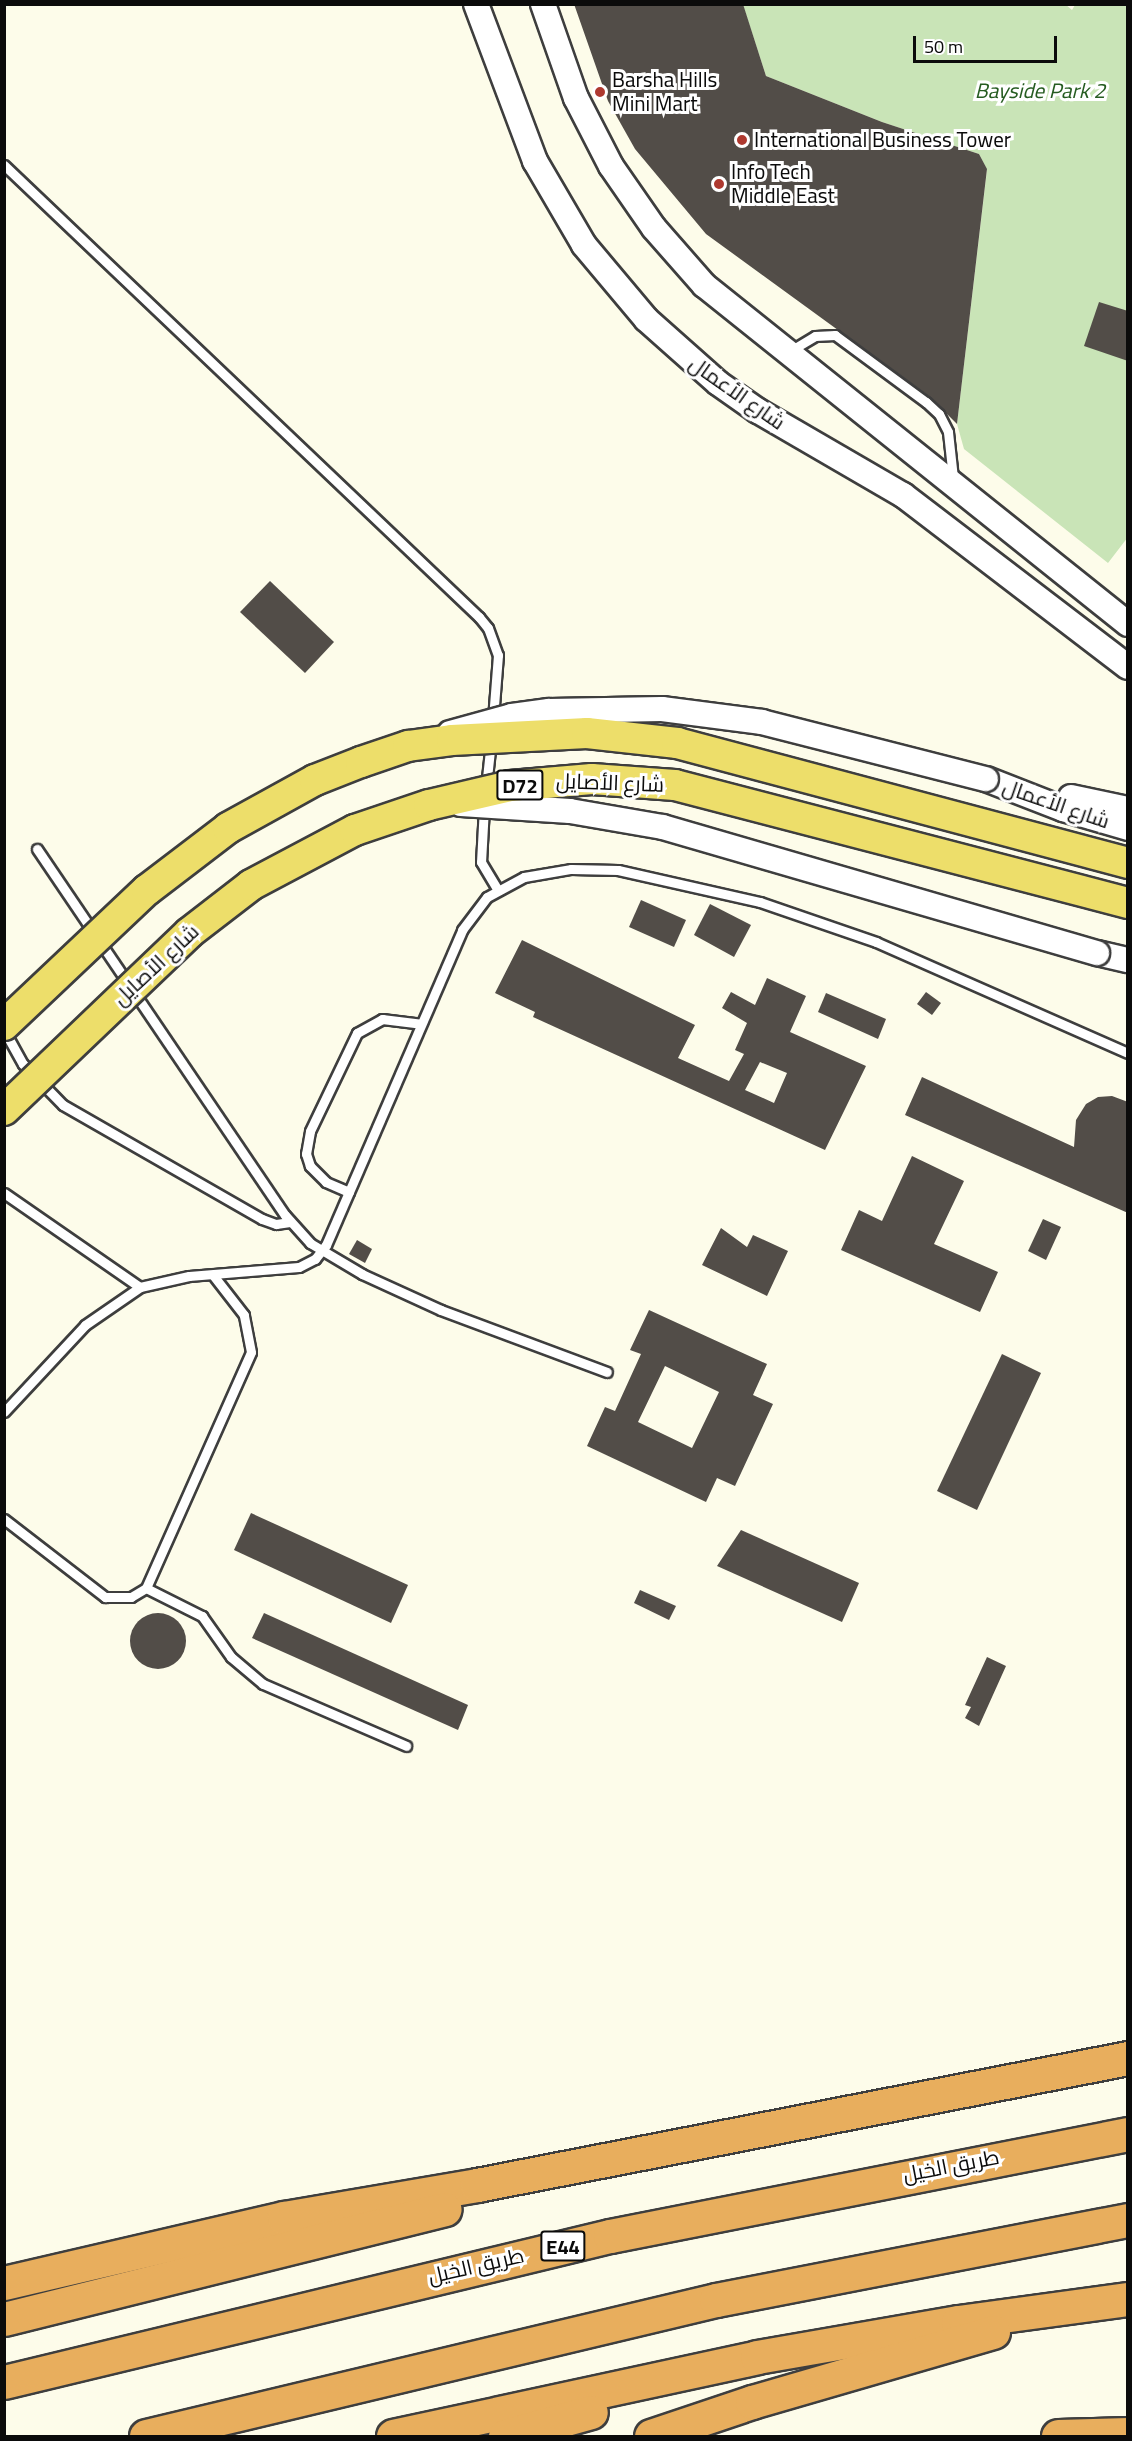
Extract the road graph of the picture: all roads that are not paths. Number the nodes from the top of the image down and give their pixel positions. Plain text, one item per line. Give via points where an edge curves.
1 (476, 4) edge
2 (543, 4) edge
3 (4, 165) edge
4 (786, 354) junction
5 (954, 487) junction
6 (1128, 624) edge
7 (1128, 667) edge
8 (408, 746) junction
9 (986, 779) junction
10 (429, 805) junction
11 (1128, 810) edge
12 (1128, 828) edge
13 (37, 849) dead end
14 (1128, 863) edge
15 (497, 889) junction
16 (1128, 903) edge
17 (1128, 960) edge
18 (421, 1024) junction
19 (4, 1025) edge
20 (4, 1030) edge
21 (1128, 1053) edge
22 (4, 1110) edge
23 (349, 1192) junction
24 (4, 1193) edge
25 (290, 1222) junction
26 (322, 1252) junction
27 (213, 1275) junction
28 (140, 1287) junction
29 (607, 1372) dead end
30 (4, 1412) edge
31 (4, 1519) edge
32 (146, 1588) junction
33 (406, 1746) dead end
34 (1128, 2058) edge
35 (1128, 2134) edge
36 (477, 2185) junction
37 (1128, 2220) edge
38 (4, 2283) edge
39 (1128, 2299) edge
40 (1046, 2309) junction
41 (4, 2319) edge
42 (701, 2368) junction
43 (4, 2382) edge
44 (1128, 2434) edge
45 (146, 2436) edge
46 (393, 2436) edge
47 (505, 2436) edge
48 (651, 2436) edge
49 (1058, 2436) edge

1 - 7 street, شارع الأعمال via 535,161 584,244 646,319 718,383 758,411 903,495
2 - 4 street via 576,98 631,198 704,285
3 - 15 lane via 488,628 498,655 498,670 479,852 484,872
4 - 5 street
4 - 5 lane via 814,336 835,335 926,402 939,414 948,432
5 - 6 street
8 - 9 street, bridge via 512,716 586,709 662,709 762,722
8 - 14 main road, شارع الأصايل, bridge via 542,733 677,743
8 - 19 main road, شارع الأصايل, bridge via 315,780 228,828 147,890
9 - 11 street, شارع الأعمال
9 - 12 street, شارع الأعمال via 1063,809
10 - 16 main road, شارع الأصايل / D72, bridge via 551,781 675,785
10 - 17 street, bridge via 559,809 663,827
10 - 22 main road, شارع الأصايل / D72, bridge via 319,846 219,908
13 - 25 lane
15 - 18 lane via 472,912
15 - 21 lane via 535,875 594,868 642,873 721,891 876,942
18 - 23 lane
18 - 23 lane via 382,1019 357,1033 310,1131 306,1154 310,1166 326,1182
20 - 25 lane via 23,1064 63,1105 262,1219 276,1224
23 - 26 lane
24 - 28 lane
25 - 26 lane
26 - 27 lane via 299,1267
26 - 29 lane via 441,1310
27 - 28 lane
27 - 32 lane via 244,1315 252,1352
28 - 30 lane via 85,1325
31 - 32 lane via 105,1597 131,1597
32 - 33 lane via 202,1616 240,1667 263,1683
34 - 36 highway
35 - 43 highway, طريق الخيل / E44 via 610,2236
36 - 38 highway via 284,2218
36 - 41 highway via 461,2200 431,2213
37 - 45 highway via 705,2302
39 - 40 highway
40 - 42 highway
40 - 48 highway via 938,2351 801,2387
42 - 46 highway
42 - 47 highway via 635,2399
44 - 49 highway

